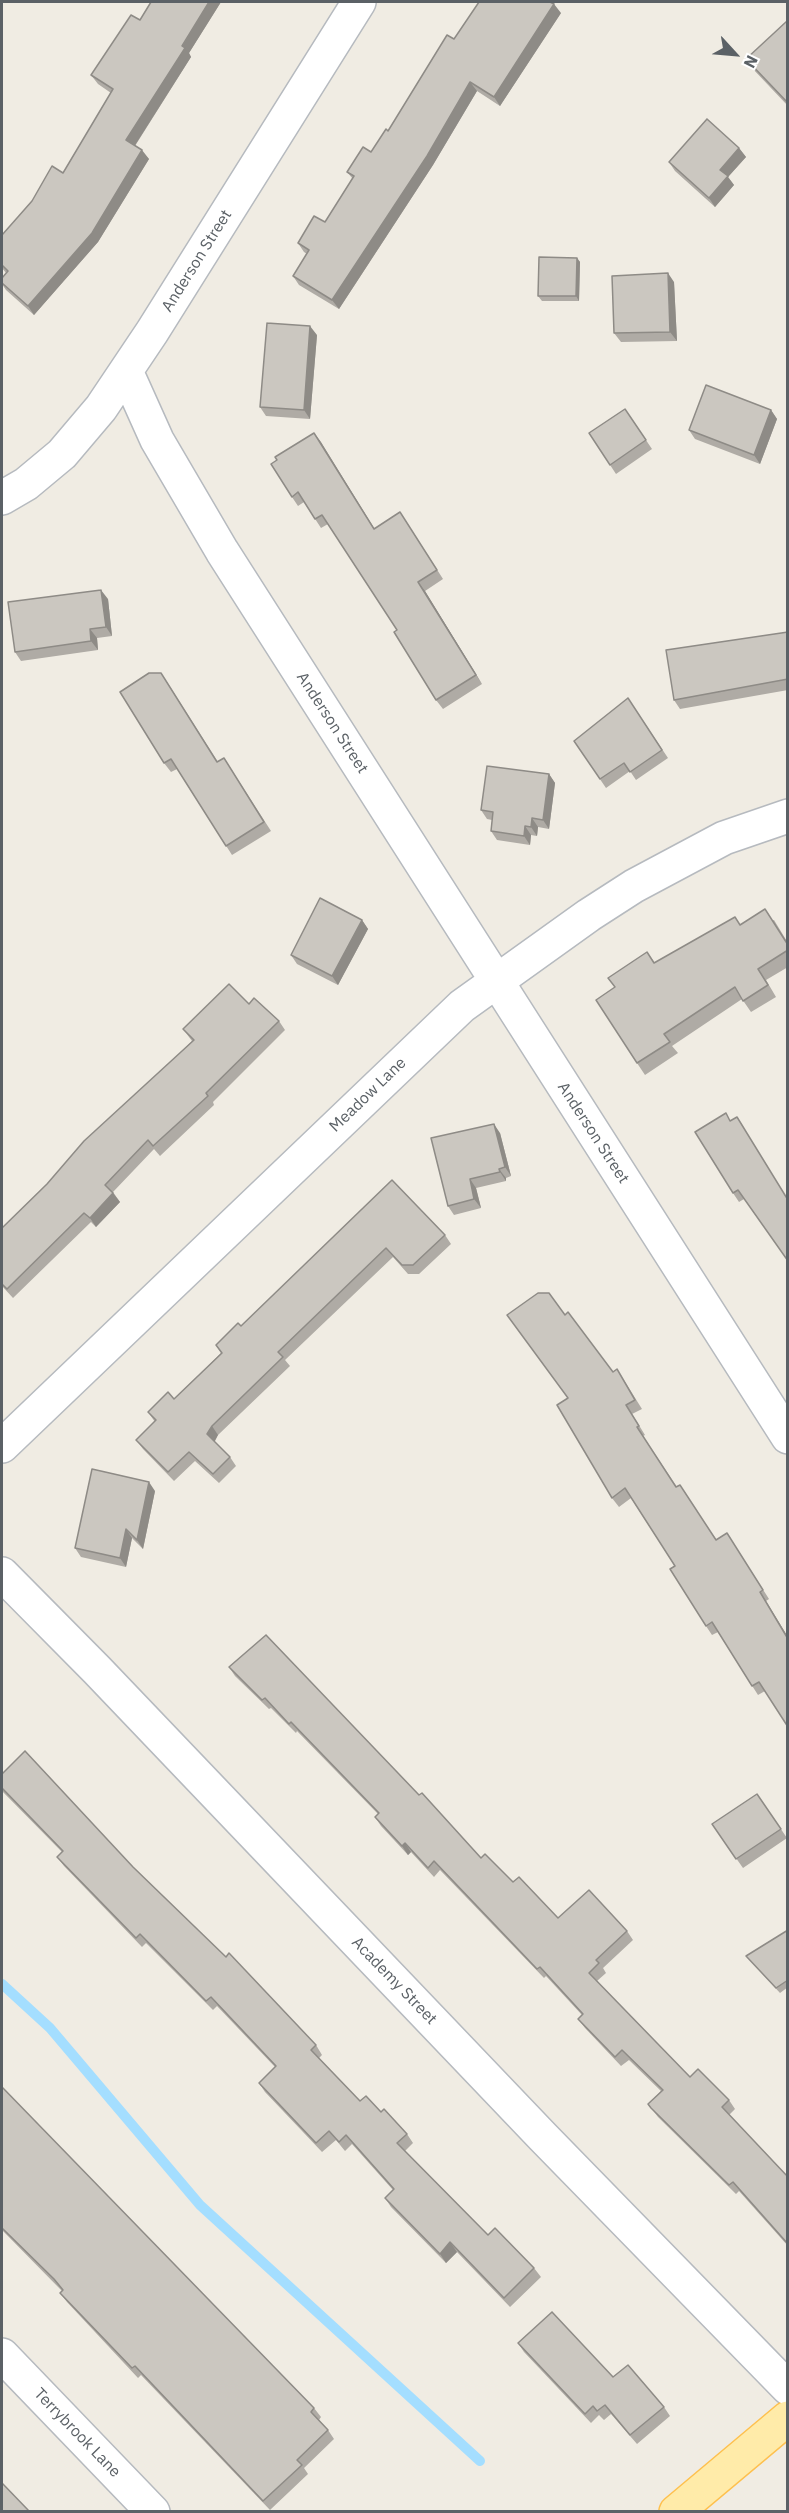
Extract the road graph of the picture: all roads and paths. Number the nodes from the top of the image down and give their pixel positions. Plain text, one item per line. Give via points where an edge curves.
1 (359, 2) edge
2 (126, 372) junction
3 (79, 434) junction
4 (2, 472) edge
5 (2, 498) edge
6 (788, 816) edge
7 (496, 980) junction
8 (788, 1437) edge
9 (2, 1446) edge
10 (2, 1574) edge
11 (2, 2355) edge
12 (788, 2388) edge
13 (788, 2418) edge
14 (153, 2511) edge
15 (676, 2511) edge

1 - 2 street, Anderson Street
2 - 3 street
2 - 7 street, Anderson Street via 157,440 222,551
3 - 4 street via 53,451
3 - 5 street via 26,484
6 - 7 street, Meadow Lane via 724,838 634,886
7 - 8 street, Anderson Street
7 - 9 street, Meadow Lane via 462,1006
10 - 12 street, Academy Street
11 - 14 street, Terrybrook Lane
13 - 15 main road

